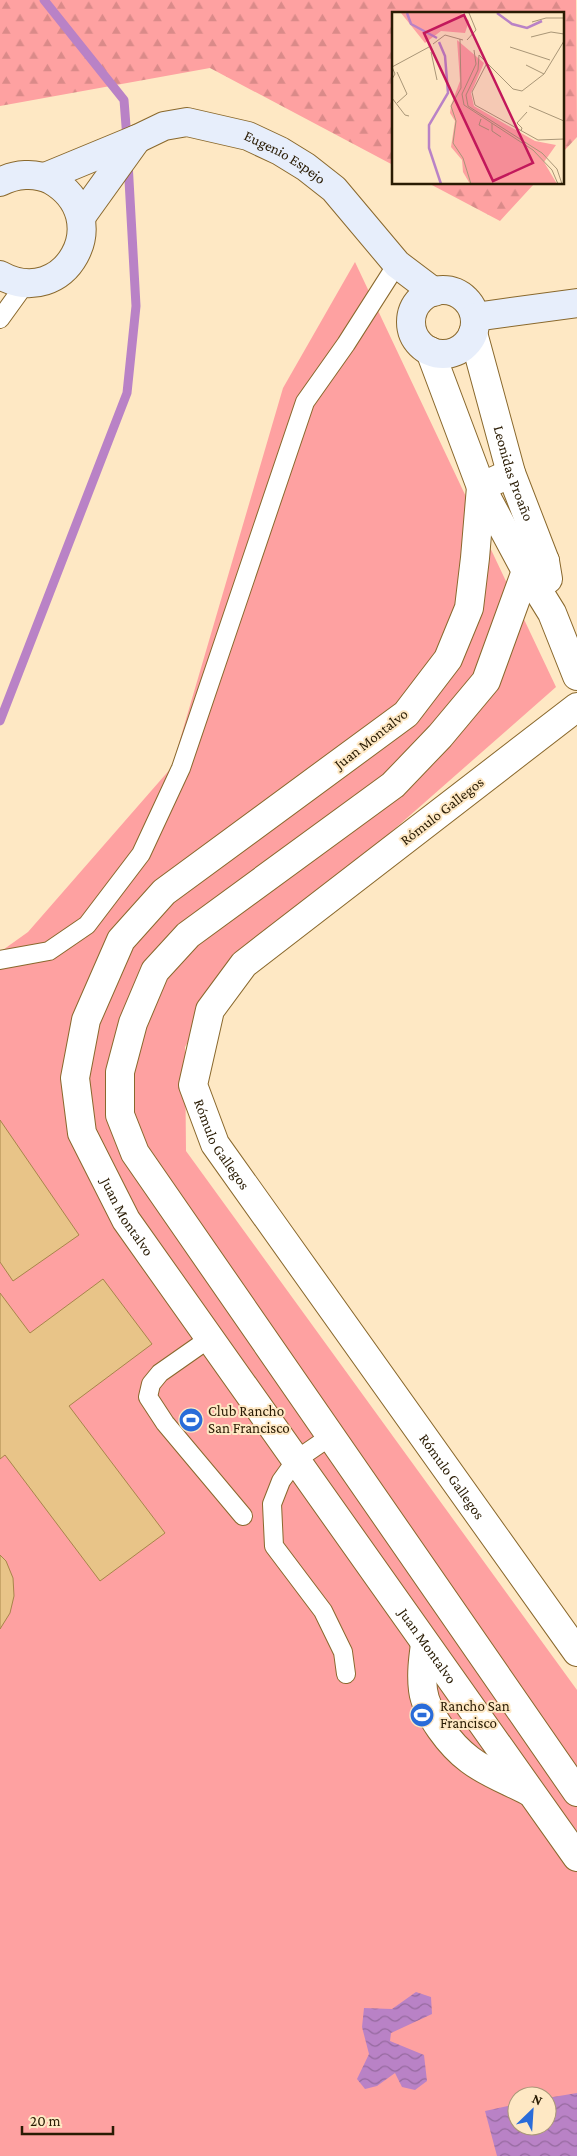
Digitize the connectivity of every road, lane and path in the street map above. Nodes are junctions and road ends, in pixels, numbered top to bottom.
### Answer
1 (137, 139) junction
2 (45, 177) junction
3 (0, 182) edge
4 (81, 217) junction
5 (397, 264) junction
6 (0, 275) edge
7 (26, 283) junction
8 (424, 300) junction
9 (577, 303) edge
10 (0, 319) edge
11 (474, 325) junction
12 (430, 352) junction
13 (511, 473) junction
14 (481, 487) junction
15 (536, 566) junction
16 (577, 676) edge
17 (577, 707) edge
18 (121, 940) junction
19 (0, 960) edge
20 (155, 971) junction
21 (210, 1338) junction
22 (331, 1436) junction
23 (296, 1460) junction
24 (243, 1516) dead end
25 (425, 1644) junction
26 (577, 1652) edge
27 (346, 1674) dead end
28 (577, 1792) edge
29 (534, 1795) junction
30 (568, 1825) edge
31 (577, 1857) edge

1 - 2 street, Eugenio Espejo
1 - 4 street, Eugenio Espejo
1 - 5 street, Eugenio Espejo
2 - 3 street
2 - 4 street
4 - 7 street
5 - 8 street, Eugenio Espejo
5 - 19 lane
6 - 7 street
7 - 10 lane
8 - 11 street
8 - 12 street, Eugenio Espejo
9 - 11 street
11 - 12 street
11 - 13 street, Leonidas Proaño
12 - 14 street, Leonidas Proaño
13 - 14 street
13 - 15 street, Leonidas Proaño
14 - 15 street, Leonidas Proaño
14 - 18 street, Juan Montalvo
15 - 16 street, Leonidas Proaño
15 - 20 street
17 - 26 street, Rómulo Gallegos
18 - 20 street
18 - 21 street, Juan Montalvo
20 - 22 street
21 - 23 street, Juan Montalvo
21 - 24 lane
22 - 23 lane
22 - 28 street
23 - 25 street, Juan Montalvo
23 - 27 lane
25 - 29 street, Juan Montalvo
25 - 29 street
29 - 30 street, Juan Montalvo
30 - 31 street, Juan Montalvo

